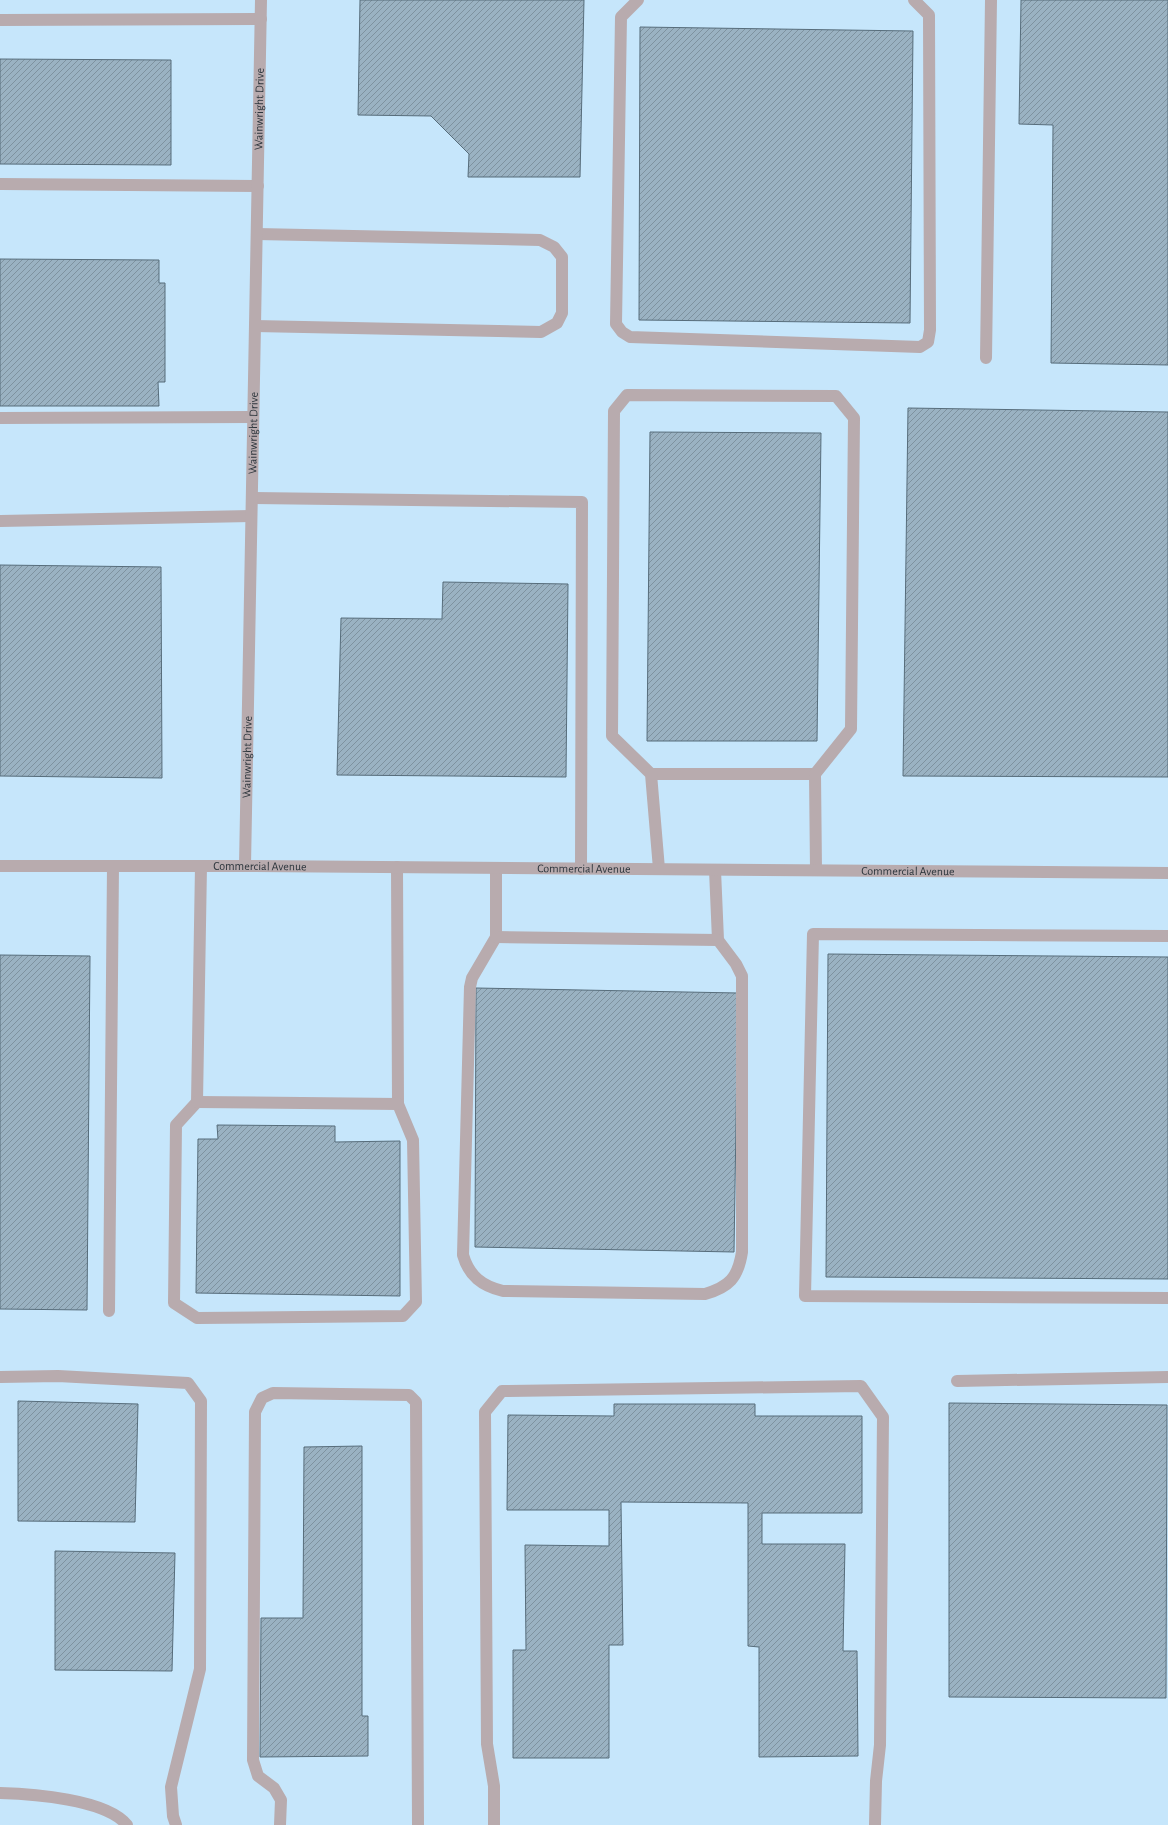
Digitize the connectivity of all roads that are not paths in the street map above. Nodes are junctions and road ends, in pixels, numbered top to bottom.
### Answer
1 (261, 0) edge
2 (638, 0) edge
3 (914, 0) edge
4 (991, 0) edge
5 (261, 19) junction
6 (0, 20) edge
7 (0, 184) edge
8 (258, 186) junction
9 (256, 234) junction
10 (255, 326) junction
11 (986, 358) dead end
12 (253, 417) junction
13 (0, 418) edge
14 (252, 498) junction
15 (251, 516) junction
16 (0, 521) edge
17 (651, 774) junction
18 (815, 774) junction
19 (0, 866) edge
20 (113, 866) junction
21 (201, 866) junction
22 (245, 866) junction
23 (397, 868) junction
24 (496, 868) junction
25 (580, 869) junction
26 (659, 869) junction
27 (715, 870) junction
28 (816, 870) junction
29 (1168, 873) edge
30 (1168, 936) edge
31 (496, 937) junction
32 (718, 940) junction
33 (197, 1102) junction
34 (398, 1104) junction
35 (1168, 1298) edge
36 (109, 1311) dead end
37 (0, 1377) edge
38 (1168, 1377) edge
39 (957, 1381) dead end
40 (0, 1793) edge
41 (127, 1825) edge
42 (176, 1825) edge
43 (280, 1825) edge
44 (418, 1825) edge
45 (494, 1825) edge
46 (875, 1825) edge

1 - 5 street, Wainwright Drive
2 - 3 street
4 - 11 street
5 - 6 street
5 - 8 street, Wainwright Drive
7 - 8 street
8 - 9 street, Wainwright Drive
9 - 10 street, Wainwright Drive
9 - 10 street
10 - 12 street, Wainwright Drive
12 - 13 street
12 - 14 street, Wainwright Drive
14 - 15 street, Wainwright Drive
14 - 25 street
15 - 16 street
15 - 22 street, Wainwright Drive
17 - 18 street
17 - 18 street
17 - 26 street
18 - 28 street
19 - 20 street, Commercial Avenue
20 - 21 street, Commercial Avenue
20 - 36 street
21 - 22 street, Commercial Avenue
21 - 33 street
22 - 23 street, Commercial Avenue
23 - 24 street, Commercial Avenue
23 - 34 street
24 - 25 street, Commercial Avenue
24 - 31 street
25 - 26 street, Commercial Avenue
26 - 27 street, Commercial Avenue
27 - 28 street, Commercial Avenue
27 - 32 street
28 - 29 street, Commercial Avenue
30 - 35 street
31 - 32 street
31 - 32 street
33 - 34 street
33 - 34 street
37 - 42 street
38 - 39 street
40 - 41 street
43 - 44 street
45 - 46 street

